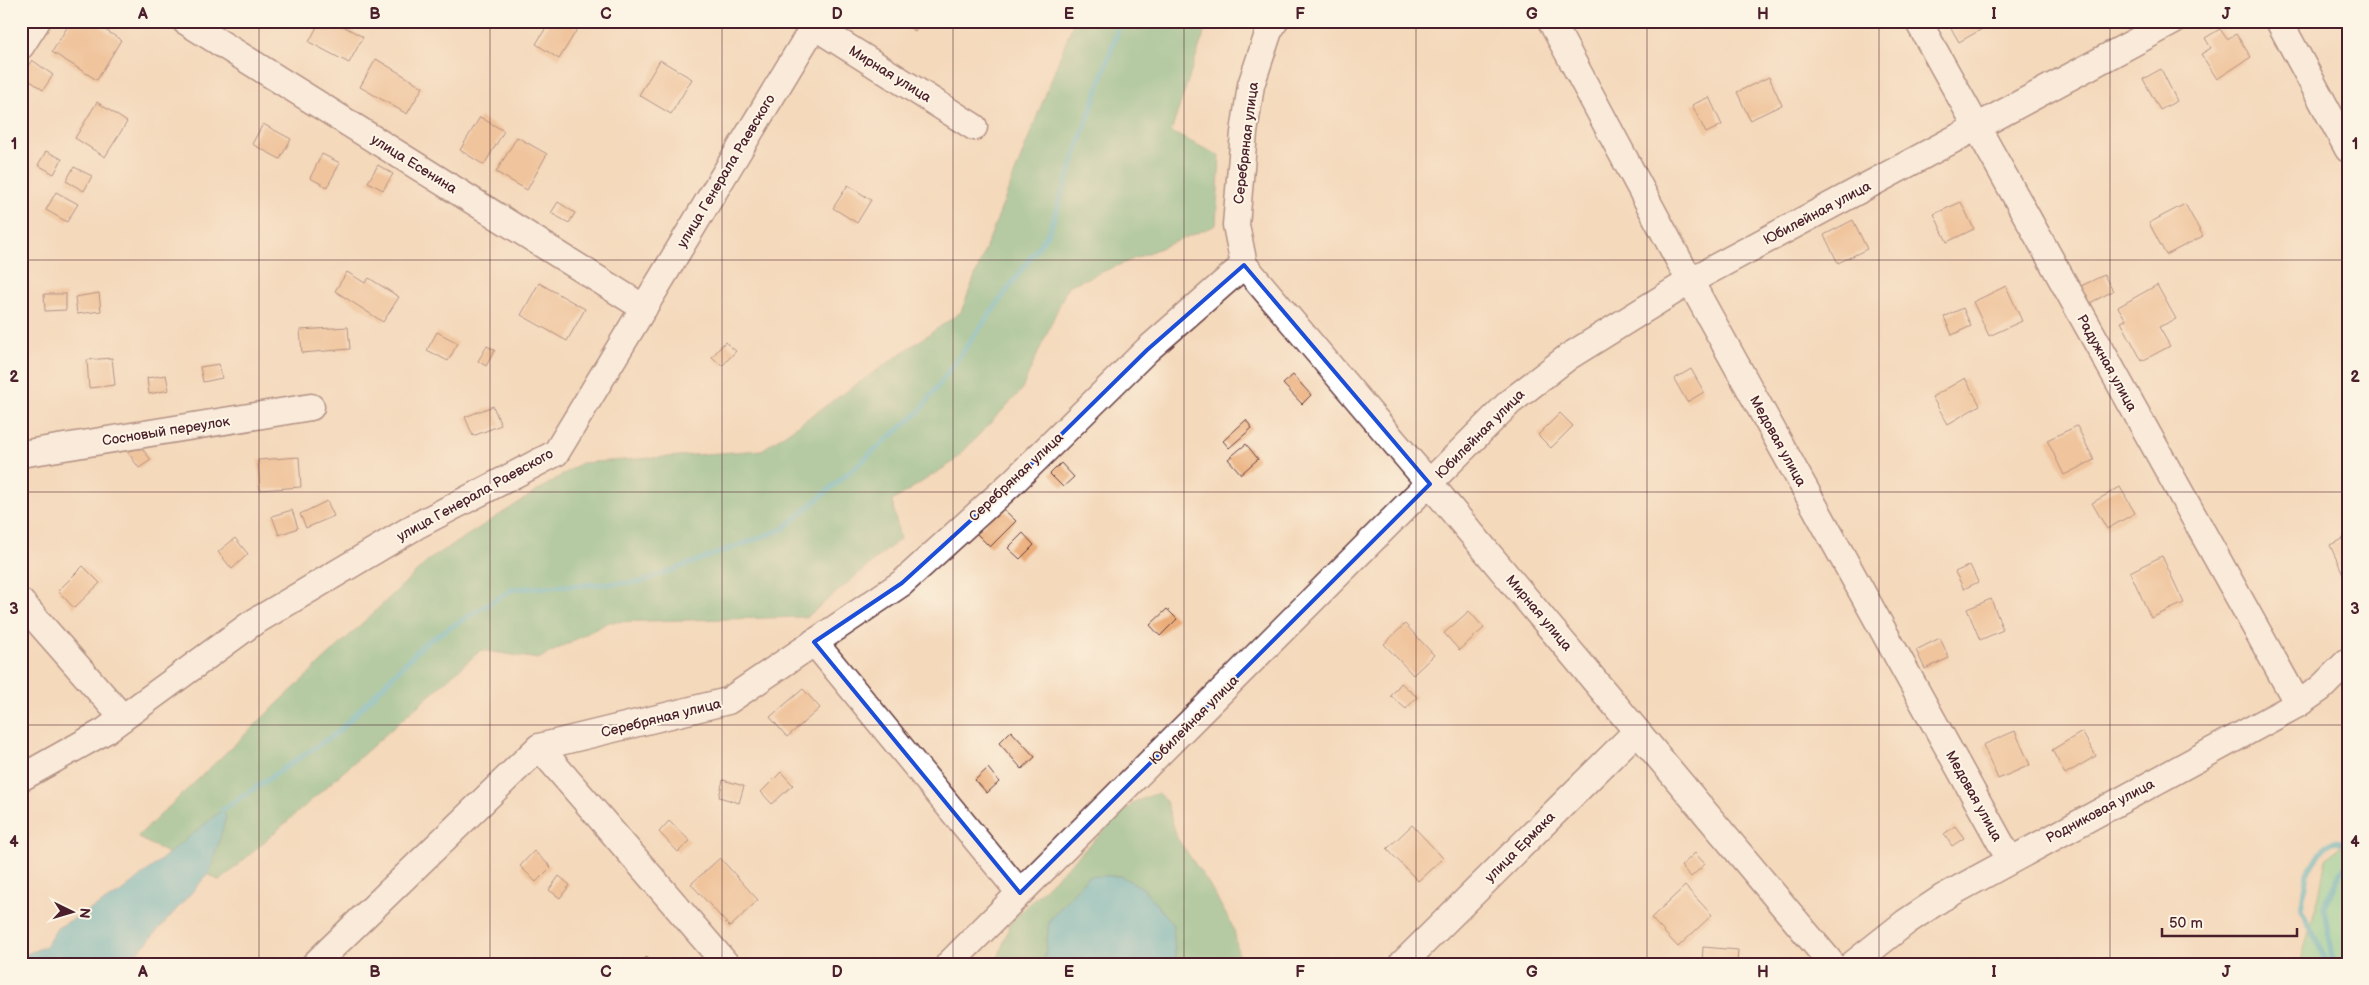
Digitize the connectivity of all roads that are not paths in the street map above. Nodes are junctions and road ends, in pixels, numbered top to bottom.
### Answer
1 (37, 21) edge
2 (185, 21) edge
3 (1275, 21) edge
4 (1551, 21) edge
5 (1918, 21) edge
6 (2174, 21) edge
7 (2279, 21) edge
8 (812, 23) edge
9 (21, 46) edge
10 (974, 127) dead end
11 (1976, 128) junction
12 (2348, 149) edge
13 (1244, 265) junction
14 (1690, 281) junction
15 (644, 308) junction
16 (311, 408) dead end
17 (21, 454) edge
18 (1430, 484) junction
19 (21, 602) edge
20 (814, 642) junction
21 (2348, 661) edge
22 (2298, 704) junction
23 (123, 718) junction
24 (1637, 731) junction
25 (539, 747) junction
26 (21, 778) edge
27 (2010, 860) junction
28 (1020, 893) junction
29 (315, 964) edge
30 (726, 964) edge
31 (949, 964) edge
32 (1402, 964) edge
33 (1832, 964) edge
34 (1853, 964) edge

1 - 9 street
2 - 15 street, улица Есенина
3 - 13 street, Серебряная улица
4 - 14 street, Медовая улица
5 - 11 street, Радужная улица
6 - 11 street, Юбилейная улица
7 - 12 street
8 - 10 street, Мирная улица
8 - 15 street, улица Генерала Раевского
11 - 14 street, Юбилейная улица
11 - 22 street, Радужная улица
13 - 18 street, Мирная улица
13 - 20 street, Серебряная улица
14 - 18 street, Юбилейная улица
14 - 27 street, Медовая улица
15 - 23 street, улица Генерала Раевского
16 - 17 street, Сосновый переулок
18 - 24 street, Мирная улица
18 - 28 street, Юбилейная улица
19 - 23 street
20 - 25 street, Серебряная улица
20 - 28 street
21 - 22 street, Родниковая улица
22 - 27 street, Родниковая улица
23 - 26 street, улица Генерала Раевского
24 - 32 street, улица Ермака
24 - 33 street, Мирная улица
25 - 29 street
25 - 30 street
27 - 34 street, Родниковая улица
28 - 31 street, Юбилейная улица

